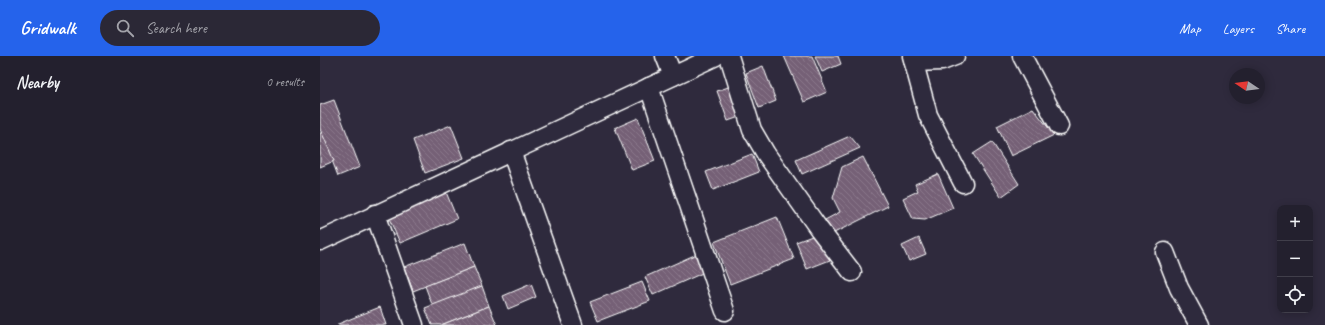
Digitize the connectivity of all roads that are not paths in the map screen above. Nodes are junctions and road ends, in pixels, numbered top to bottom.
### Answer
1 (665, 56) edge
2 (716, 56) edge
3 (729, 56) edge
4 (955, 56) edge
5 (1022, 56) edge
6 (913, 59) edge
7 (673, 76) junction
8 (649, 87) junction
9 (1059, 126) dead end
10 (511, 151) junction
11 (963, 183) dead end
12 (375, 214) junction
13 (320, 241) edge
14 (1165, 252) dead end
15 (852, 272) dead end
16 (725, 312) dead end
17 (414, 325) edge
18 (572, 325) edge
19 (1199, 325) edge

1 - 7 street
2 - 7 street
3 - 15 street
4 - 6 street
5 - 9 street
6 - 11 street
7 - 8 street
8 - 10 street
8 - 16 street
10 - 12 street
10 - 18 street
12 - 13 street
12 - 17 street
14 - 19 street

